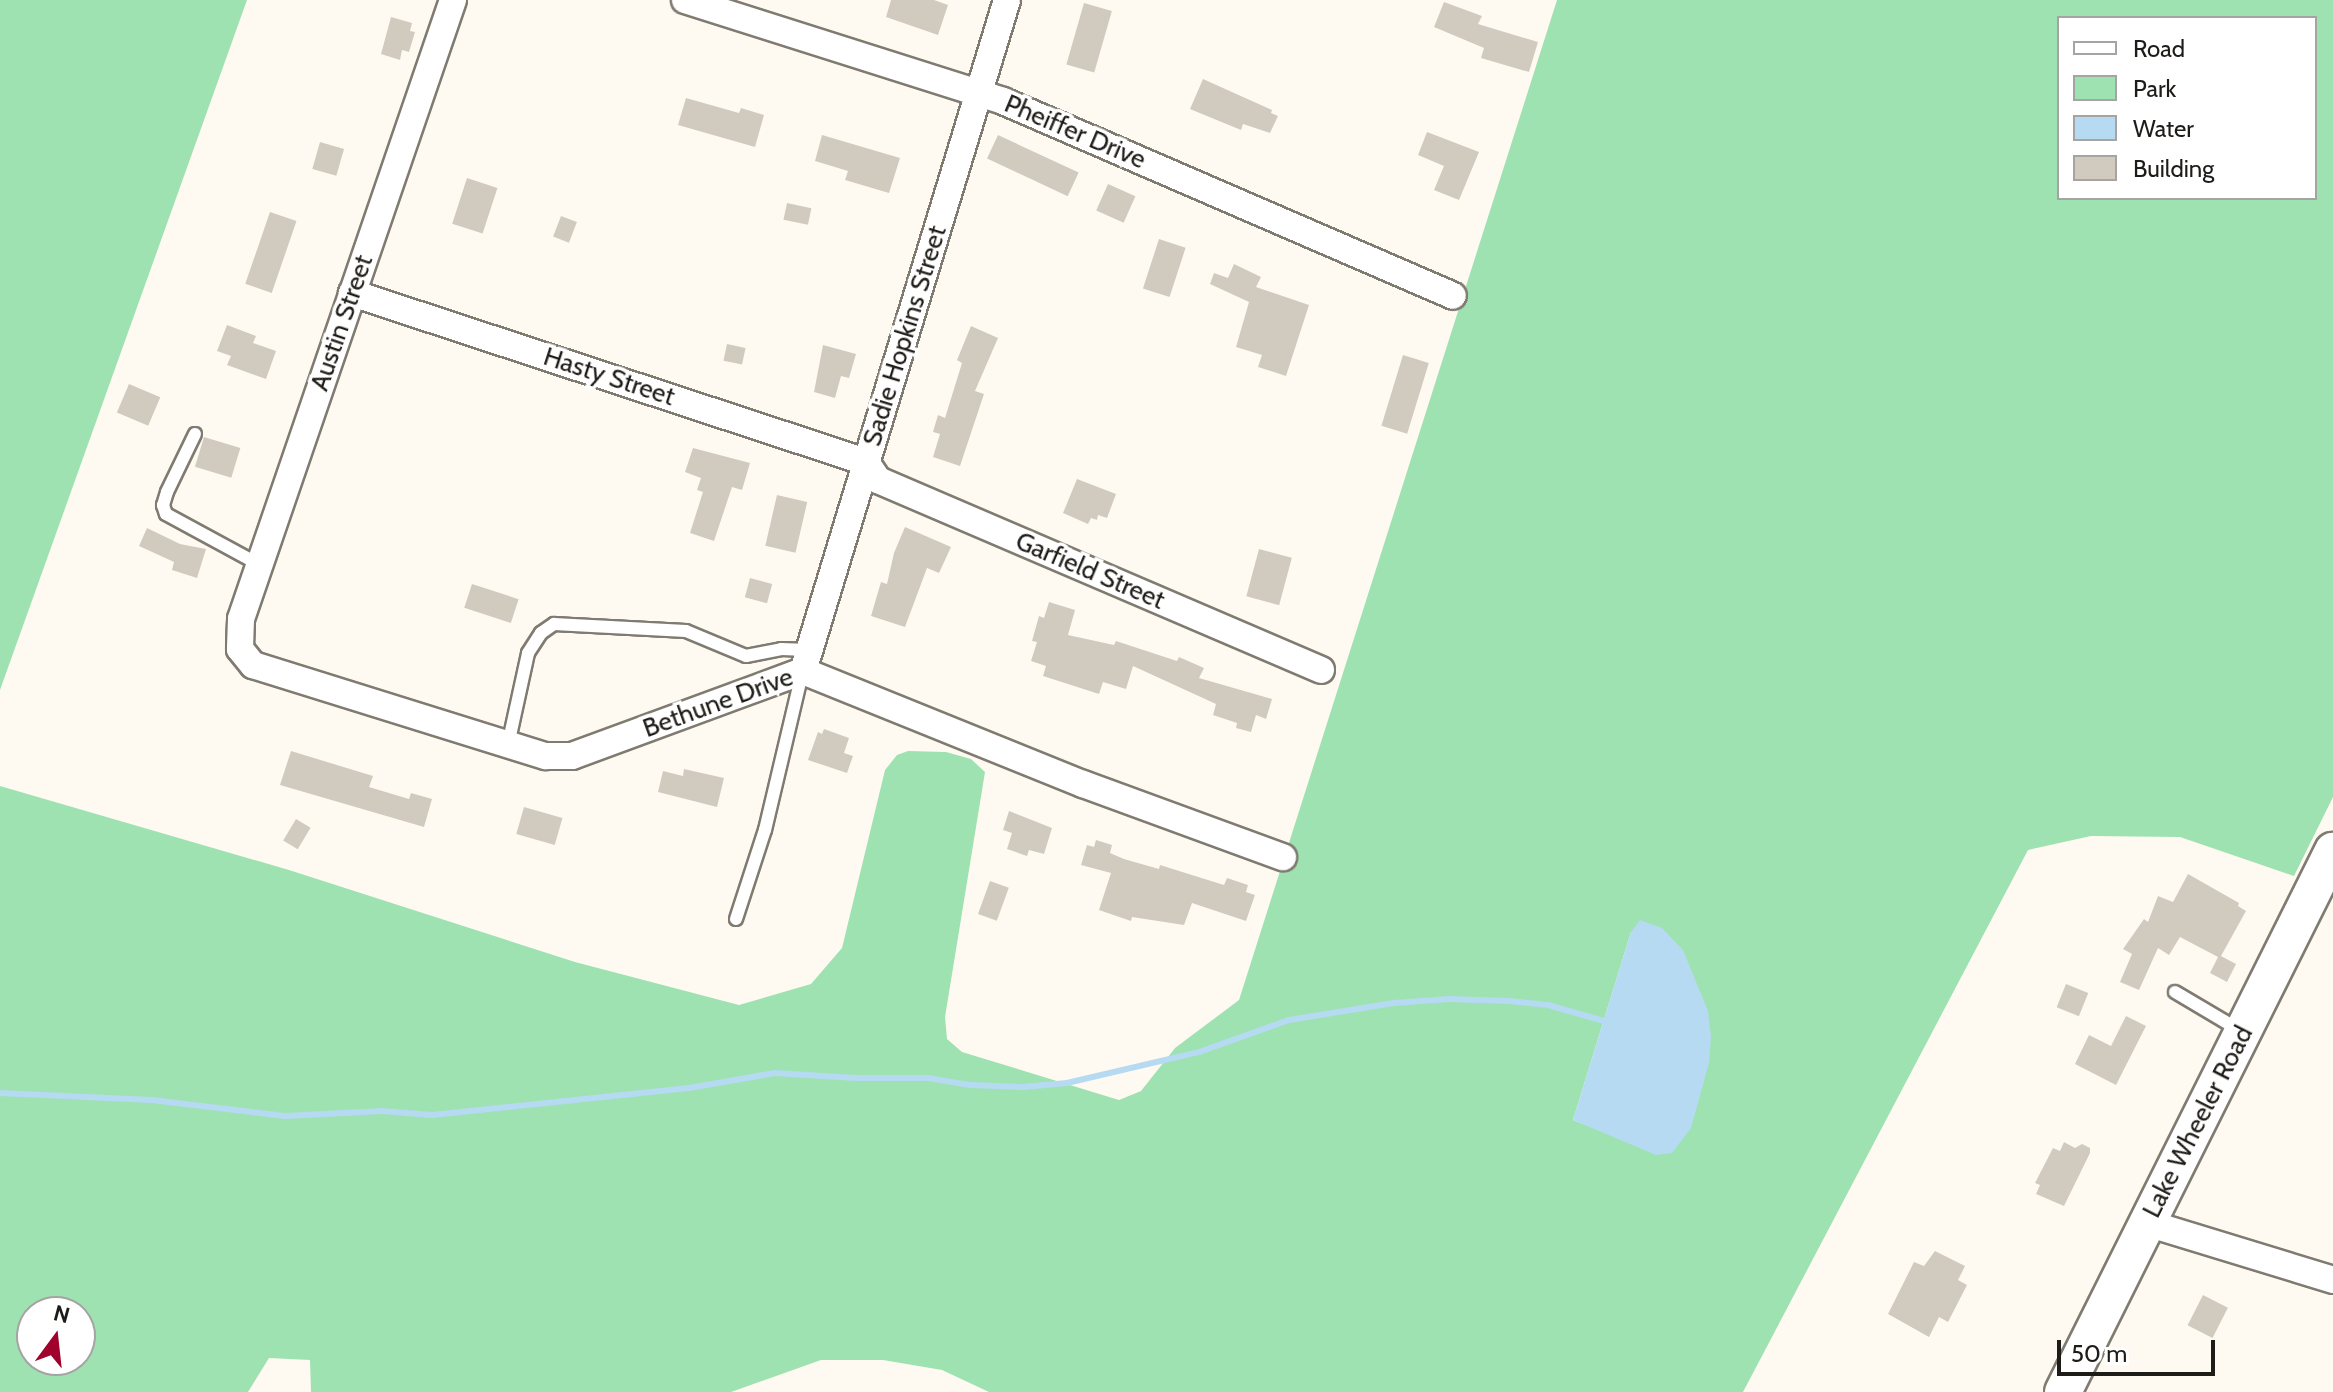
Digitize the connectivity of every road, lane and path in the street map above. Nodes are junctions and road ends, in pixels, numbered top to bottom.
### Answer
1 (453, 0) edge
2 (685, 0) edge
3 (1007, 0) edge
4 (981, 93) junction
5 (352, 293) junction
6 (1453, 296) dead end
7 (195, 434) dead end
8 (866, 462) junction
9 (260, 565) junction
10 (240, 649) joint
11 (806, 661) junction
12 (1321, 670) dead end
13 (508, 745) junction
14 (2333, 851) edge
15 (1283, 857) dead end
16 (736, 919) dead end
17 (2175, 992) dead end
18 (2244, 1032) junction
19 (2147, 1223) junction
20 (2333, 1280) edge
21 (2063, 1392) edge

1 - 5 street, Austin Street
2 - 4 street, Pheiffer Drive
3 - 4 street, Sadie Hopkins Street
4 - 6 street, Pheiffer Drive
4 - 8 street, Sadie Hopkins Street
5 - 8 street, Hasty Street
5 - 9 street, Austin Street
7 - 9 lane
8 - 11 street, Sadie Hopkins Street
8 - 12 street, Garfield Street
9 - 10 street, Austin Street
10 - 13 street, Bethune Drive
11 - 13 street, Bethune Drive
11 - 13 lane
11 - 15 street, Bethune Drive
11 - 16 lane
14 - 18 street, Lake Wheeler Road
17 - 18 lane
18 - 19 street, Lake Wheeler Road
19 - 20 street
19 - 21 street, Lake Wheeler Road

